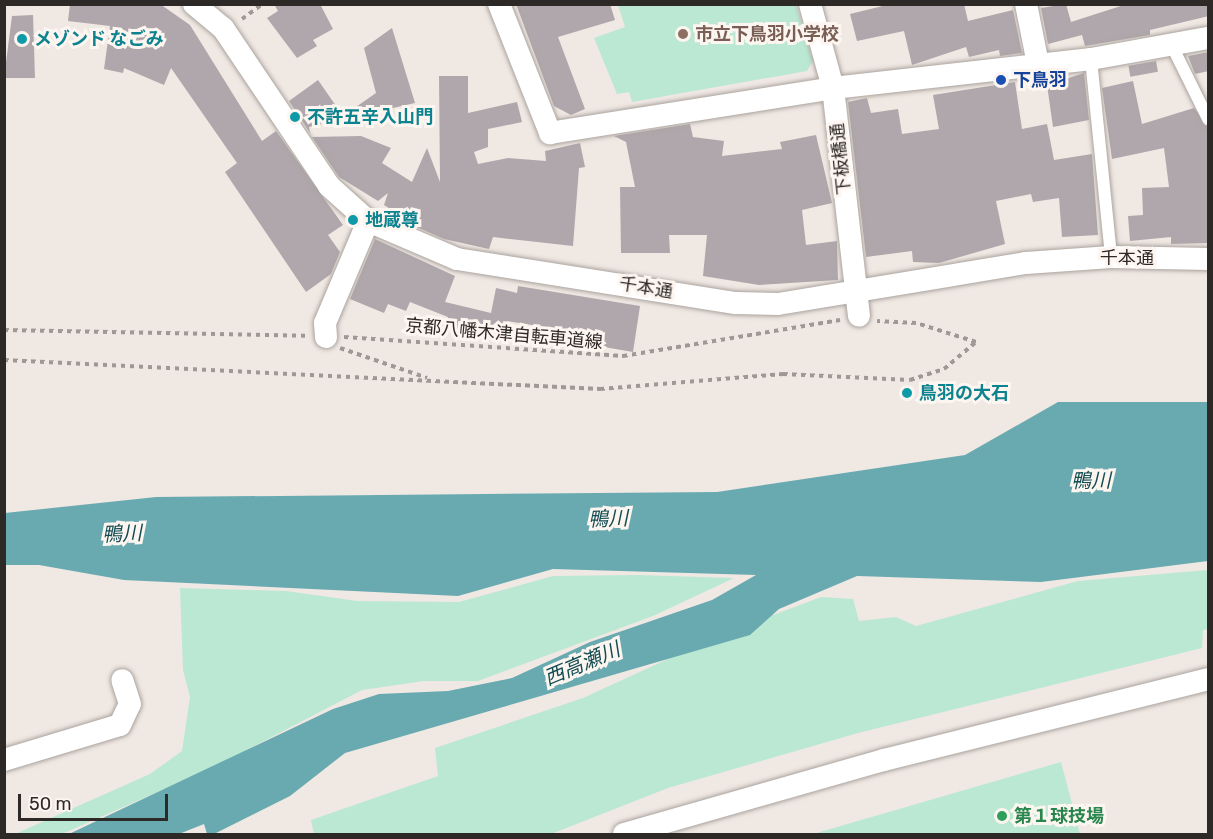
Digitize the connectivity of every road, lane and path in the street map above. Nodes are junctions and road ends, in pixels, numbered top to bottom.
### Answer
1 (194, 4) edge
2 (263, 4) edge
3 (498, 4) edge
4 (810, 4) edge
5 (1026, 4) edge
6 (242, 19) dead end
7 (1209, 38) edge
8 (1171, 44) junction
9 (1091, 59) junction
10 (1038, 64) junction
11 (833, 88) junction
12 (1209, 119) edge
13 (368, 221) junction
14 (1111, 257) junction
15 (1209, 259) edge
16 (853, 292) junction
17 (859, 316) junction
18 (4, 330) edge
19 (326, 337) junction
20 (4, 360) edge
21 (430, 379) junction
22 (1209, 679) edge
23 (122, 680) dead end
24 (4, 760) edge
25 (624, 834) edge

1 - 13 street, 千本通
2 - 6 path
3 - 11 street
4 - 11 street, 下板橋通
5 - 10 street
7 - 8 street
8 - 9 street
8 - 12 lane
9 - 10 street
9 - 14 lane
10 - 11 street
11 - 16 street, 下板橋通
13 - 16 street, 千本通
13 - 19 street
14 - 15 street, 千本通
14 - 16 street, 千本通
16 - 17 street, 下板橋通
17 - 19 path, 京都八幡木津自転車道線
17 - 21 path, 京都八幡木津自転車道線
18 - 19 path, 京都八幡木津自転車道線
19 - 21 path
20 - 21 path
22 - 25 street
23 - 24 street

